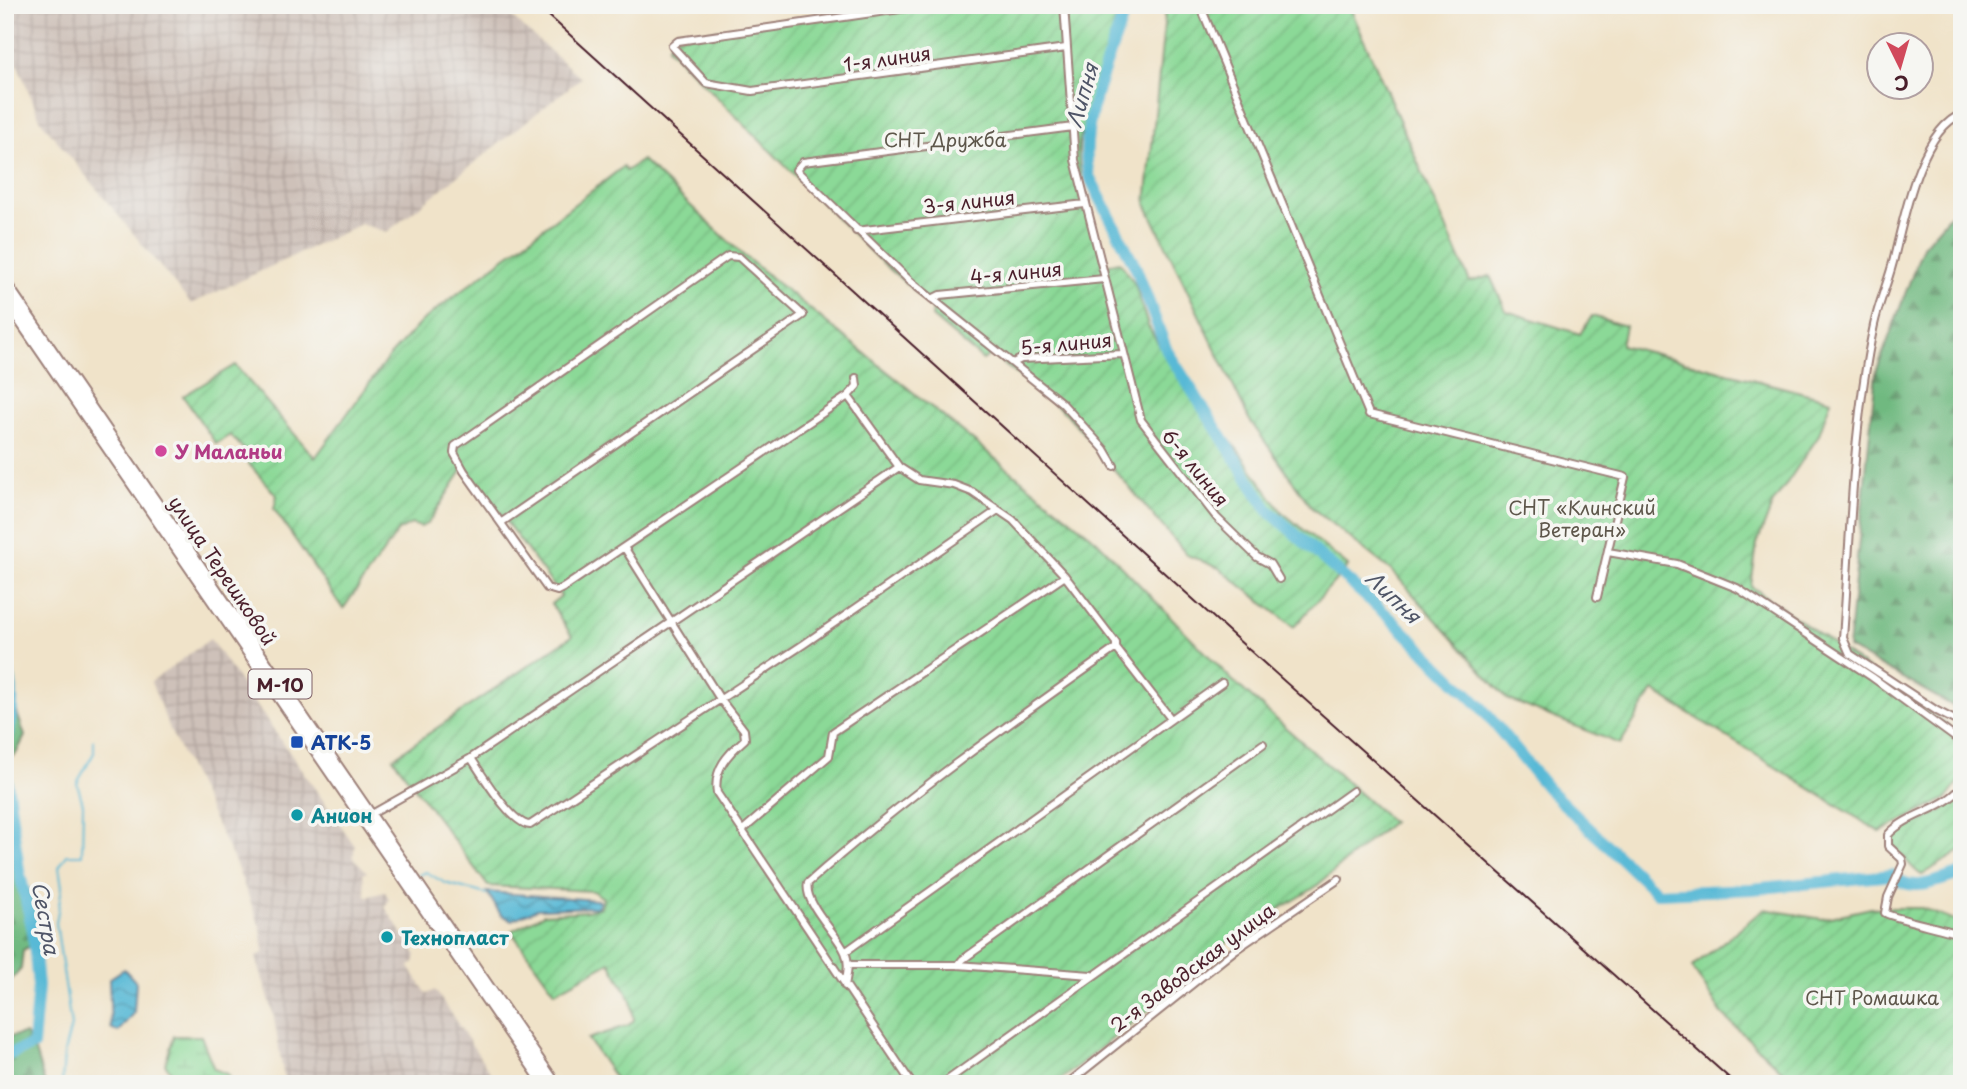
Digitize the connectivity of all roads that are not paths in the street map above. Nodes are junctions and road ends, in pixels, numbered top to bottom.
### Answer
1 (928, 5) edge
2 (1064, 5) edge
3 (1200, 5) edge
4 (1066, 48) junction
5 (1962, 114) edge
6 (1073, 127) junction
7 (1086, 204) junction
8 (856, 231) junction
9 (1104, 279) junction
10 (5, 283) edge
11 (5, 298) edge
12 (932, 299) junction
13 (1123, 354) junction
14 (1013, 363) junction
15 (856, 378) dead end
16 (848, 396) junction
17 (1114, 466) dead end
18 (899, 467) junction
19 (998, 510) junction
20 (502, 522) junction
21 (624, 547) junction
22 (1608, 552) junction
23 (1065, 576) junction
24 (1279, 579) dead end
25 (1597, 597) dead end
26 (673, 622) junction
27 (1116, 648) junction
28 (1222, 683) dead end
29 (720, 699) junction
30 (1171, 719) junction
31 (1962, 724) edge
32 (1961, 742) edge
33 (1263, 744) dead end
34 (471, 758) junction
35 (1962, 787) edge
36 (1353, 791) dead end
37 (370, 815) junction
38 (744, 829) junction
39 (1339, 879) dead end
40 (1962, 934) edge
41 (845, 951) junction
42 (848, 965) junction
43 (958, 965) junction
44 (1091, 975) junction
45 (845, 986) junction
46 (545, 1084) edge
47 (555, 1084) edge
48 (912, 1084) edge
49 (942, 1084) edge
50 (1067, 1084) edge

1 - 4 street, 1-я линия
2 - 4 street, 6-я линия
3 - 22 street
4 - 6 street, 6-я линия
5 - 31 street
6 - 7 street, 6-я линия
6 - 8 street
7 - 8 street, 3-я линия
7 - 9 street, 6-я линия
8 - 12 street
9 - 12 street, 4-я линия
9 - 13 street, 6-я линия
10 - 37 highway, улица Терешковой / М-10
11 - 46 highway, улица Терешковой / М-10
12 - 14 street
13 - 14 street, 5-я линия
13 - 24 street, 6-я линия
14 - 17 street
15 - 16 street
16 - 18 street
16 - 21 street
18 - 19 street
18 - 26 street
19 - 23 street
19 - 29 street
20 - 20 street
20 - 21 street
21 - 26 street
22 - 25 street
22 - 32 street
23 - 27 street
23 - 38 street
26 - 29 street
26 - 34 street
27 - 30 street
27 - 41 street
28 - 30 street
29 - 34 street
29 - 38 street
30 - 41 street
33 - 43 street
34 - 37 street
35 - 40 street
36 - 44 street
37 - 47 highway, улица Терешковой / М-10
38 - 45 street
39 - 50 street, 2-я Заводская улица
41 - 42 street
42 - 43 street
42 - 45 street
43 - 44 street
44 - 49 street
45 - 48 street

